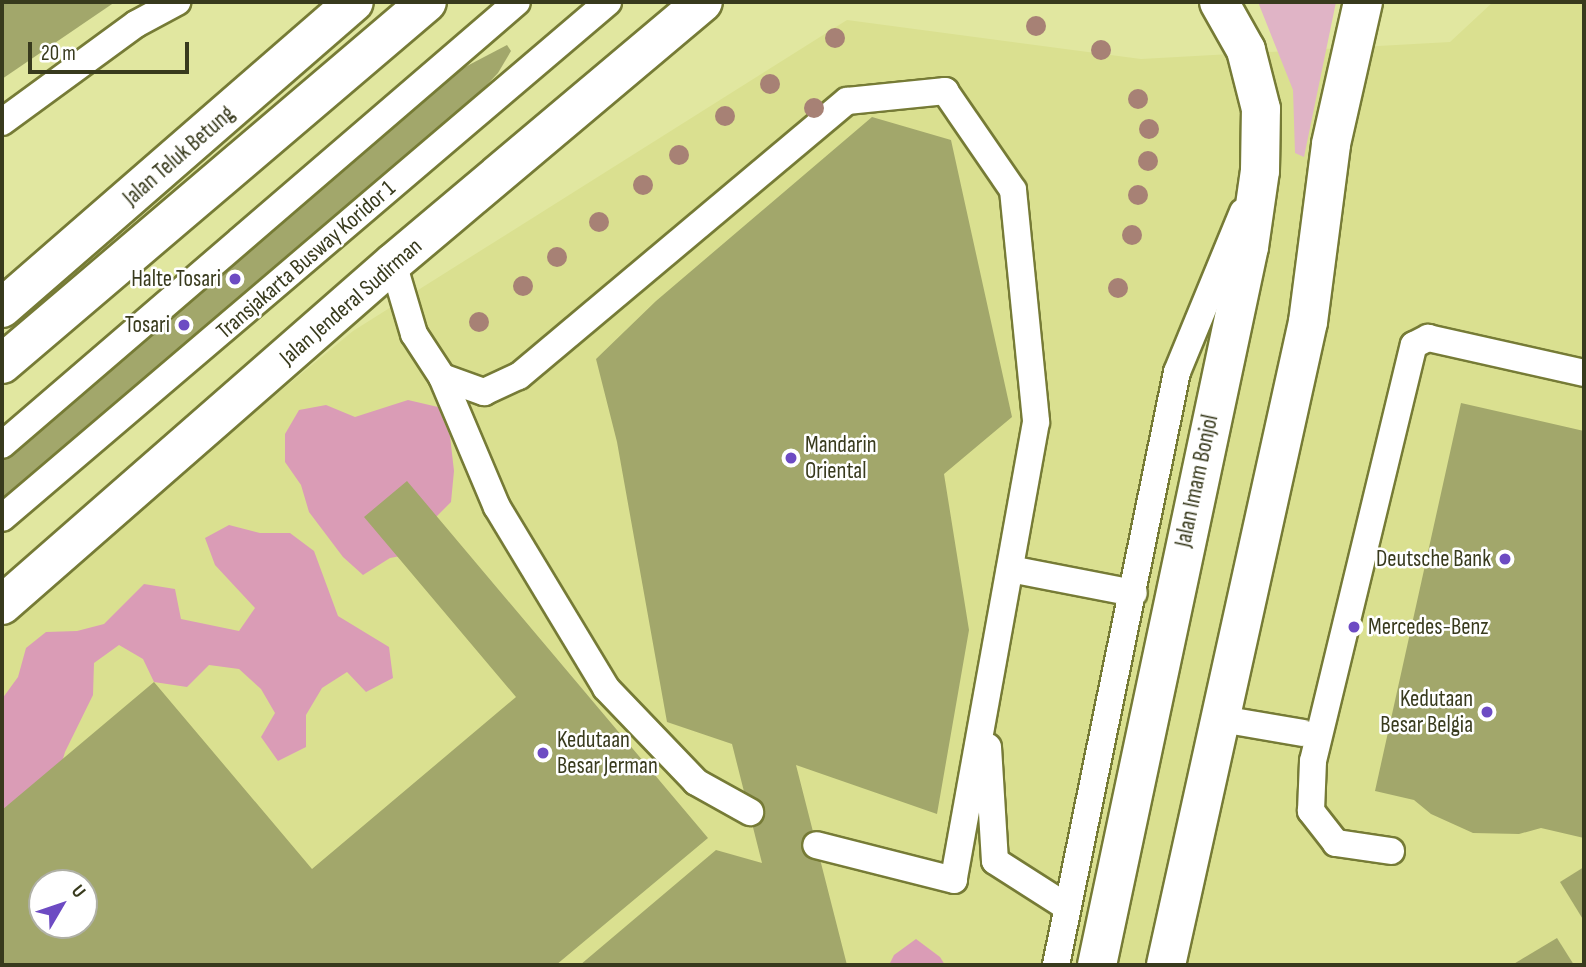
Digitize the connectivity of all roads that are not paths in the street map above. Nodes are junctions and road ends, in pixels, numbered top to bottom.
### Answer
1 (155, 2) edge
2 (177, 2) edge
3 (354, 2) edge
4 (427, 2) edge
5 (517, 2) edge
6 (608, 2) edge
7 (703, 2) edge
8 (1219, 2) edge
9 (1363, 2) edge
10 (136, 24) junction
11 (2, 122) edge
12 (1260, 171) junction
13 (393, 264) junction
14 (2, 308) edge
15 (2, 364) edge
16 (1584, 373) edge
17 (442, 377) junction
18 (2, 445) edge
19 (2, 518) edge
20 (1010, 569) junction
21 (1134, 593) junction
22 (2, 605) edge
23 (985, 718) junction
24 (1221, 719) junction
25 (1309, 734) junction
26 (750, 812) dead end
27 (816, 845) dead end
28 (1391, 851) dead end
29 (1066, 907) junction
30 (1056, 965) edge
31 (1097, 965) edge
32 (1166, 965) edge

1 - 10 lane
2 - 10 lane
3 - 14 main road, Jalan Teluk Betung
4 - 15 main road
5 - 18 lane
6 - 19 lane, Transjakarta Busway Koridor 1
7 - 13 main road, Jalan Jenderal Sudirman
8 - 12 main road, Jalan Imam Bonjol
9 - 24 main road
10 - 11 lane
12 - 21 lane
12 - 31 main road, Jalan Imam Bonjol
13 - 17 lane
13 - 22 main road, Jalan Jenderal Sudirman
16 - 25 lane
17 - 20 lane
17 - 26 lane
20 - 21 lane
20 - 23 lane
21 - 29 lane
23 - 27 lane
23 - 29 lane
24 - 25 lane
24 - 32 main road
25 - 28 lane
29 - 30 lane

